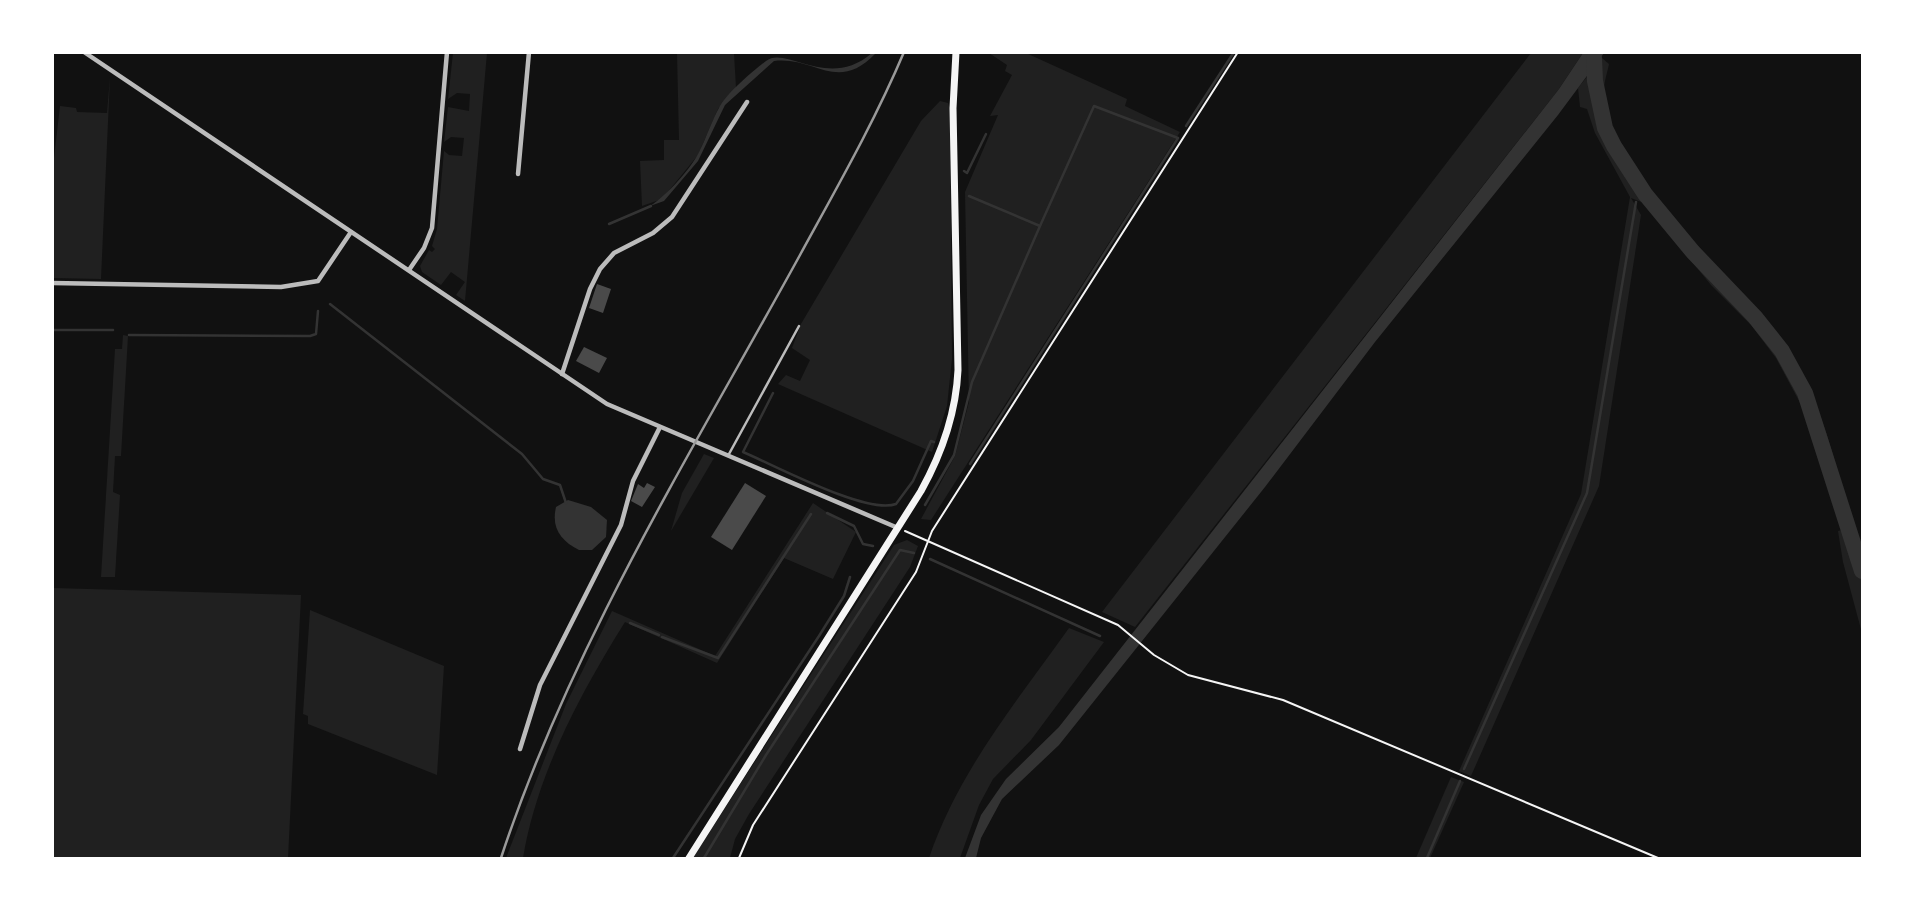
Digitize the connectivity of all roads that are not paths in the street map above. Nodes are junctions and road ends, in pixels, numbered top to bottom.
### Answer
1 (85, 52) edge
2 (447, 52) edge
3 (529, 52) edge
4 (956, 52) edge
5 (747, 102) dead end
6 (518, 174) dead end
7 (351, 232) junction
8 (409, 270) junction
9 (52, 283) edge
10 (799, 326) dead end
11 (562, 374) junction
12 (659, 429) junction
13 (727, 457) junction
14 (898, 528) junction
15 (520, 749) dead end
16 (689, 859) edge

1 - 7 street
2 - 8 street
3 - 6 street
4 - 14 main road
5 - 11 street
7 - 8 street
7 - 9 street
8 - 11 street
10 - 13 lane
11 - 12 street
12 - 13 street
12 - 15 street
13 - 14 street
14 - 16 main road

